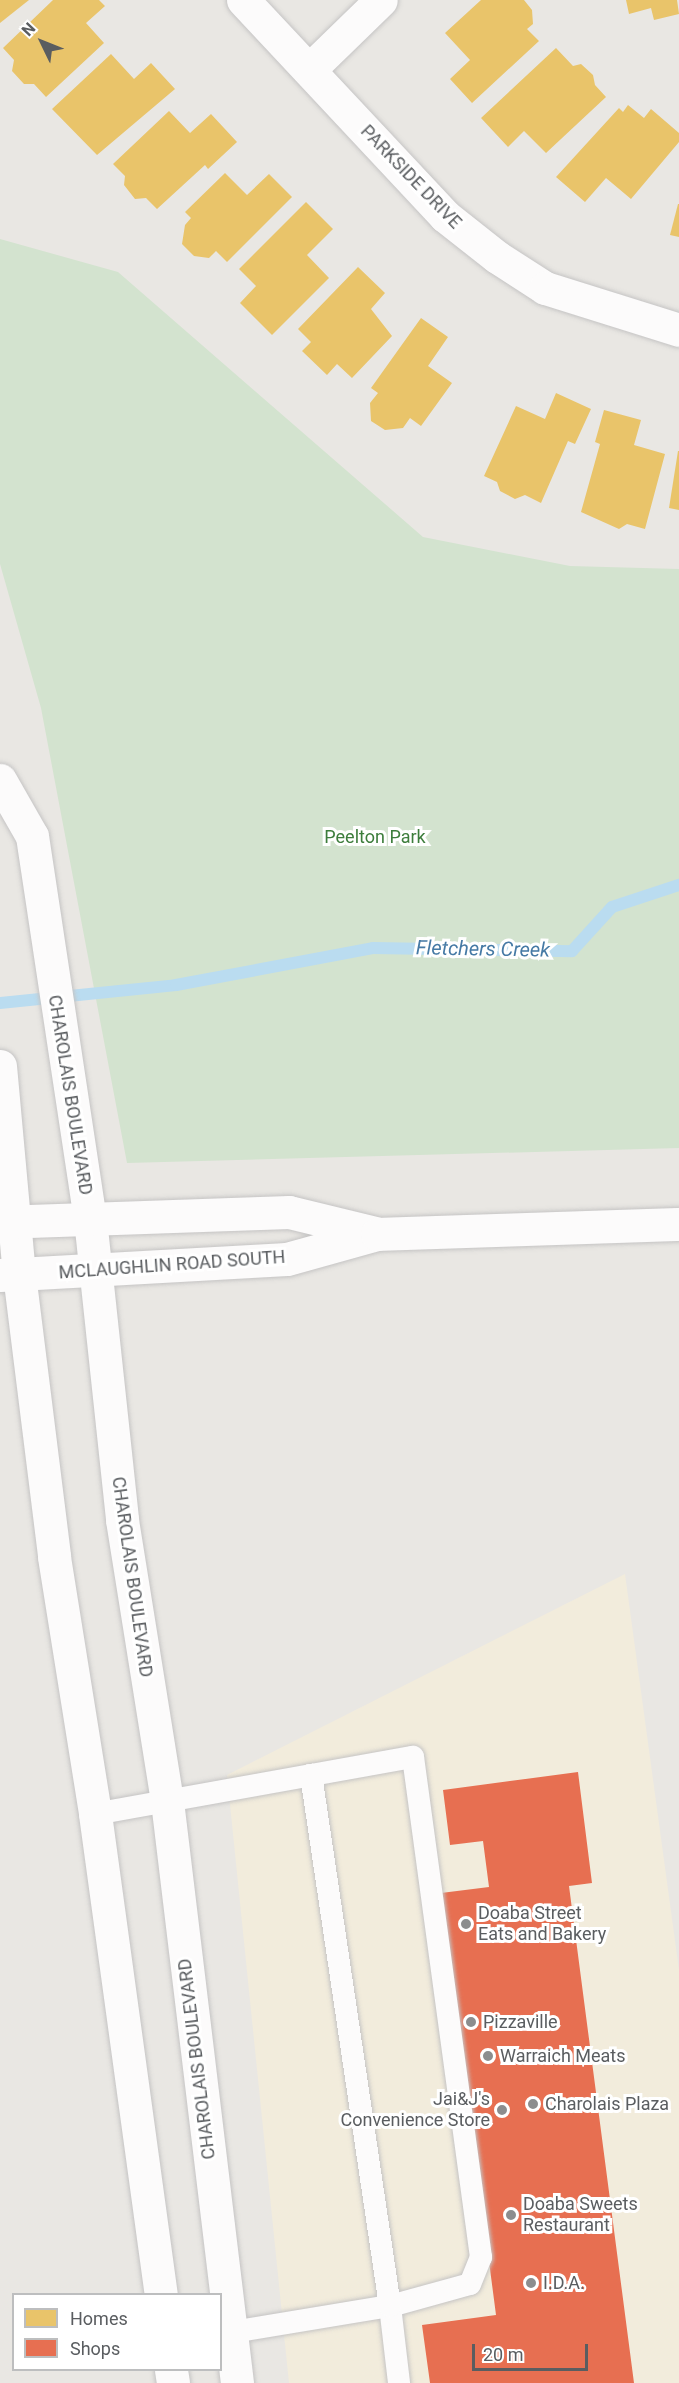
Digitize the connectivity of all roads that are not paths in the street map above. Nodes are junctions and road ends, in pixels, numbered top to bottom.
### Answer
1 (243, 0) edge
2 (381, 0) edge
3 (309, 70) junction
4 (679, 330) edge
5 (0, 780) edge
6 (2, 1077) edge
7 (90, 1218) junction
8 (8, 1221) edge
9 (679, 1224) edge
10 (377, 1234) junction
11 (96, 1269) junction
12 (10, 1275) edge
13 (311, 1775) junction
14 (167, 1802) junction
15 (95, 1814) junction
16 (161, 2293) edge
17 (222, 2293) edge
18 (222, 2297) edge
19 (390, 2306) junction
20 (226, 2333) edge
21 (237, 2383) edge
22 (399, 2383) edge

1 - 3 street, PARKSIDE DRIVE
2 - 3 street
3 - 4 street, PARKSIDE DRIVE
5 - 7 street, CHAROLAIS BOULEVARD
6 - 8 street
7 - 8 street, MCLAUGHLIN ROAD SOUTH
7 - 10 street, MCLAUGHLIN ROAD SOUTH
7 - 11 street, CHAROLAIS BOULEVARD
8 - 12 street
9 - 10 street, MCLAUGHLIN ROAD SOUTH
10 - 11 street, MCLAUGHLIN ROAD SOUTH
11 - 12 street, MCLAUGHLIN ROAD SOUTH
11 - 14 street, CHAROLAIS BOULEVARD
12 - 15 street
13 - 14 lane
13 - 19 lane
13 - 19 lane
14 - 15 lane
14 - 17 street, CHAROLAIS BOULEVARD
15 - 16 street
18 - 20 street, CHAROLAIS BOULEVARD
19 - 20 lane
19 - 22 lane
20 - 21 street, CHAROLAIS BOULEVARD

